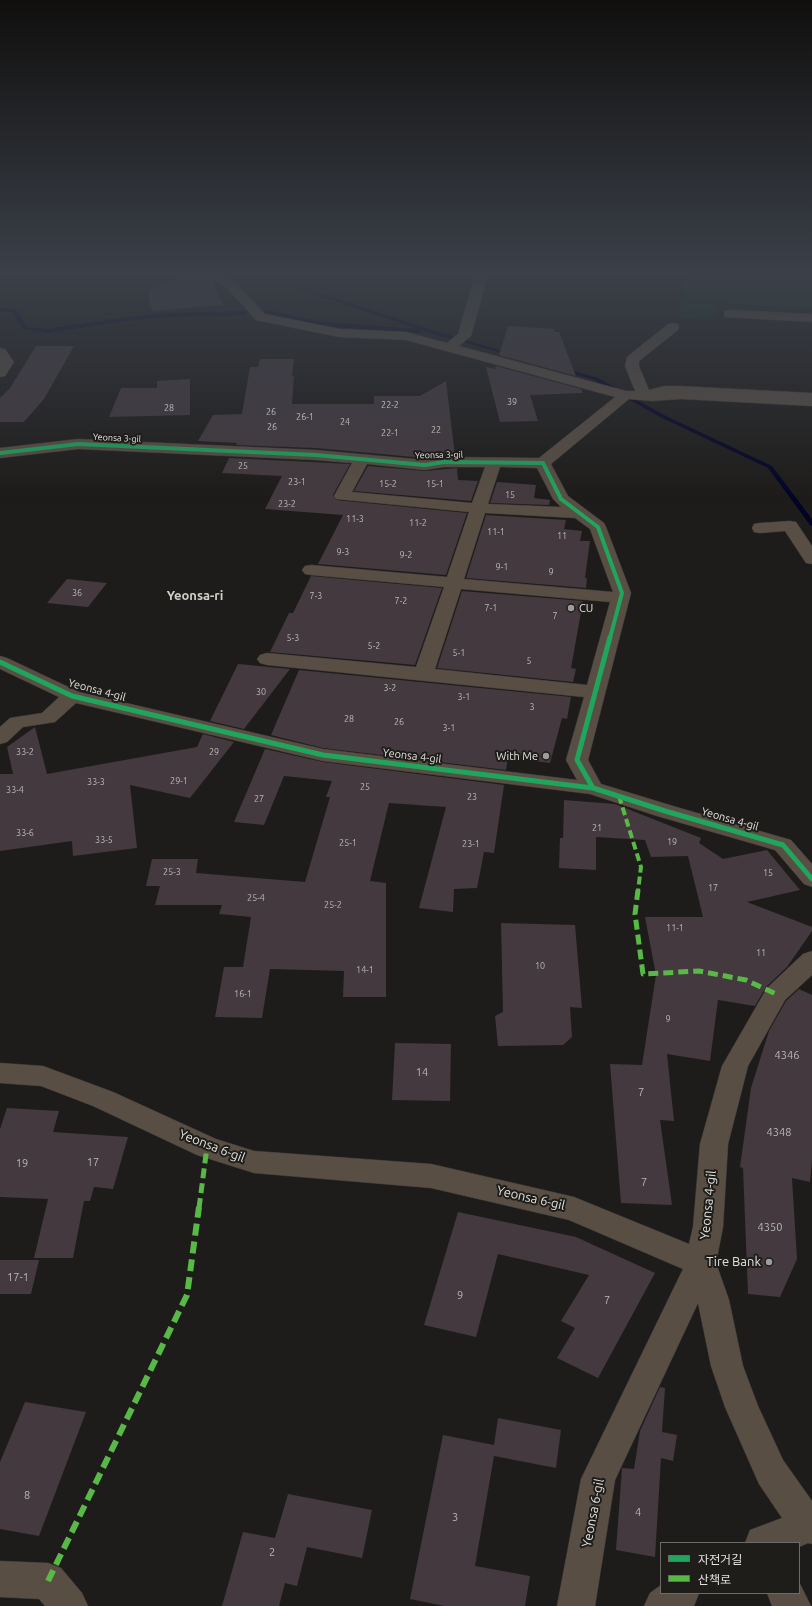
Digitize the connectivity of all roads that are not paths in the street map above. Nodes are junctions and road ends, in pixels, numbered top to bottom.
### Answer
1 (456, 350) edge
2 (642, 350) edge
3 (0, 352) edge
4 (0, 373) edge
5 (626, 395) junction
6 (644, 396) junction
7 (812, 397) edge
8 (812, 402) edge
9 (0, 453) edge
10 (362, 459) junction
11 (494, 462) junction
12 (543, 463) junction
13 (479, 508) junction
14 (579, 513) junction
15 (760, 528) dead end
16 (812, 559) edge
17 (311, 570) dead end
18 (454, 582) junction
19 (621, 598) junction
20 (267, 659) dead end
21 (0, 662) edge
22 (424, 674) junction
23 (595, 692) junction
24 (72, 696) junction
25 (0, 738) edge
26 (593, 788) junction
27 (812, 879) edge
28 (812, 960) edge
29 (0, 1073) edge
30 (701, 1263) junction
31 (810, 1527) edge
32 (766, 1542) edge
33 (0, 1579) edge
34 (680, 1594) edge
35 (786, 1594) edge
36 (69, 1606) edge
37 (576, 1606) edge
38 (663, 1606) edge
39 (792, 1606) edge

1 - 5 street
2 - 6 street
3 - 4 street
5 - 6 street
5 - 12 street
6 - 7 street
6 - 8 street
9 - 10 street, Yeonsa 3-gil
10 - 11 street, Yeonsa 3-gil
10 - 13 street
11 - 12 street, Yeonsa 3-gil
11 - 13 street
12 - 14 street
13 - 14 street
13 - 18 street
14 - 19 street
15 - 16 street
17 - 18 street
18 - 19 street
18 - 22 street
19 - 23 street
20 - 22 street
21 - 24 street, Yeonsa 4-gil
22 - 23 street
23 - 26 street
24 - 25 street
24 - 26 street, Yeonsa 4-gil
26 - 27 street, Yeonsa 4-gil
28 - 30 street, Yeonsa 4-gil
29 - 30 street, Yeonsa 6-gil
30 - 31 street, Yeonsa 4-gil
30 - 37 street, Yeonsa 6-gil
31 - 32 street
33 - 36 street
34 - 38 street
35 - 39 street

